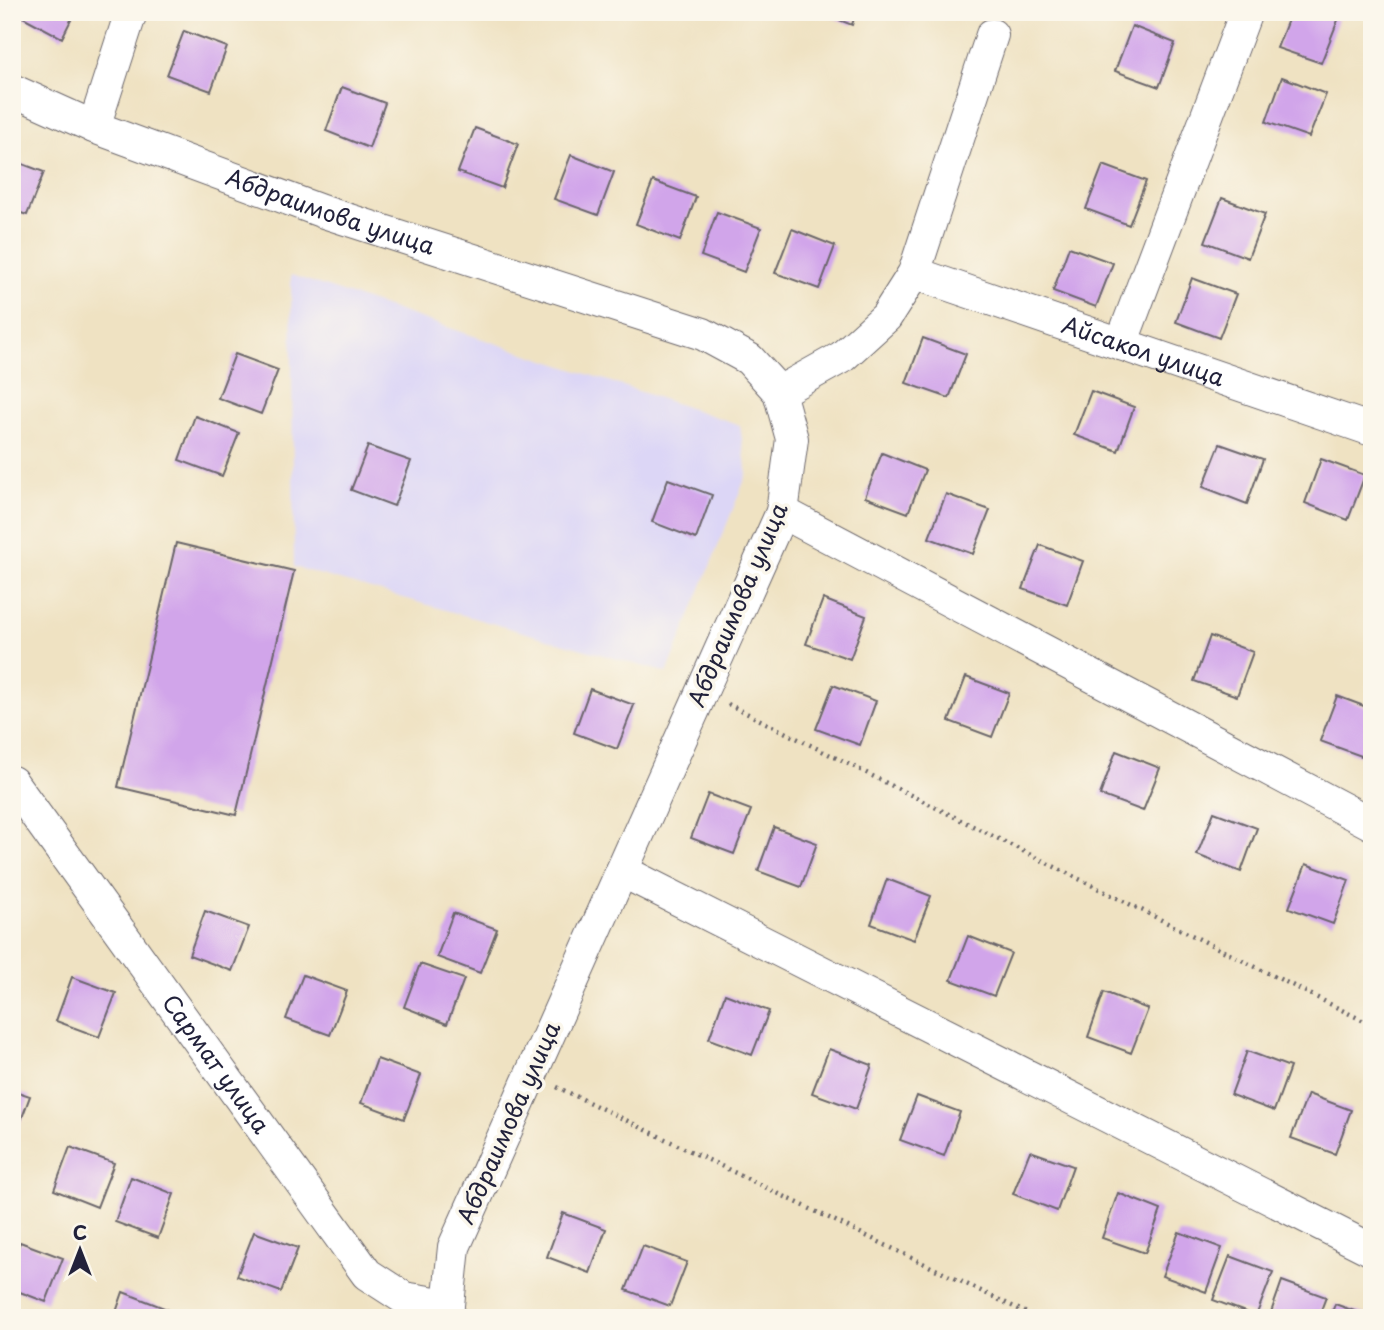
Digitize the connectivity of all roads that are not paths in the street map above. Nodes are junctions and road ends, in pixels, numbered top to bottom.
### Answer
1 (131, 12) edge
2 (1246, 12) edge
3 (992, 35) dead end
4 (12, 90) edge
5 (94, 127) junction
6 (914, 274) junction
7 (1121, 344) junction
8 (779, 392) junction
9 (1372, 430) edge
10 (782, 512) junction
11 (12, 782) edge
12 (1372, 824) edge
13 (622, 871) junction
14 (1372, 1250) edge
15 (454, 1312) edge

1 - 5 street
2 - 7 street
3 - 6 street
4 - 5 street, Абдраимова улица
5 - 8 street, Абдраимова улица
6 - 7 street, Айсакол улица
6 - 8 street
7 - 9 street, Айсакол улица
8 - 10 street, Абдраимова улица
10 - 12 street
10 - 13 street, Абдраимова улица
11 - 15 street, Сармат улица
13 - 14 street
13 - 15 street, Абдраимова улица

